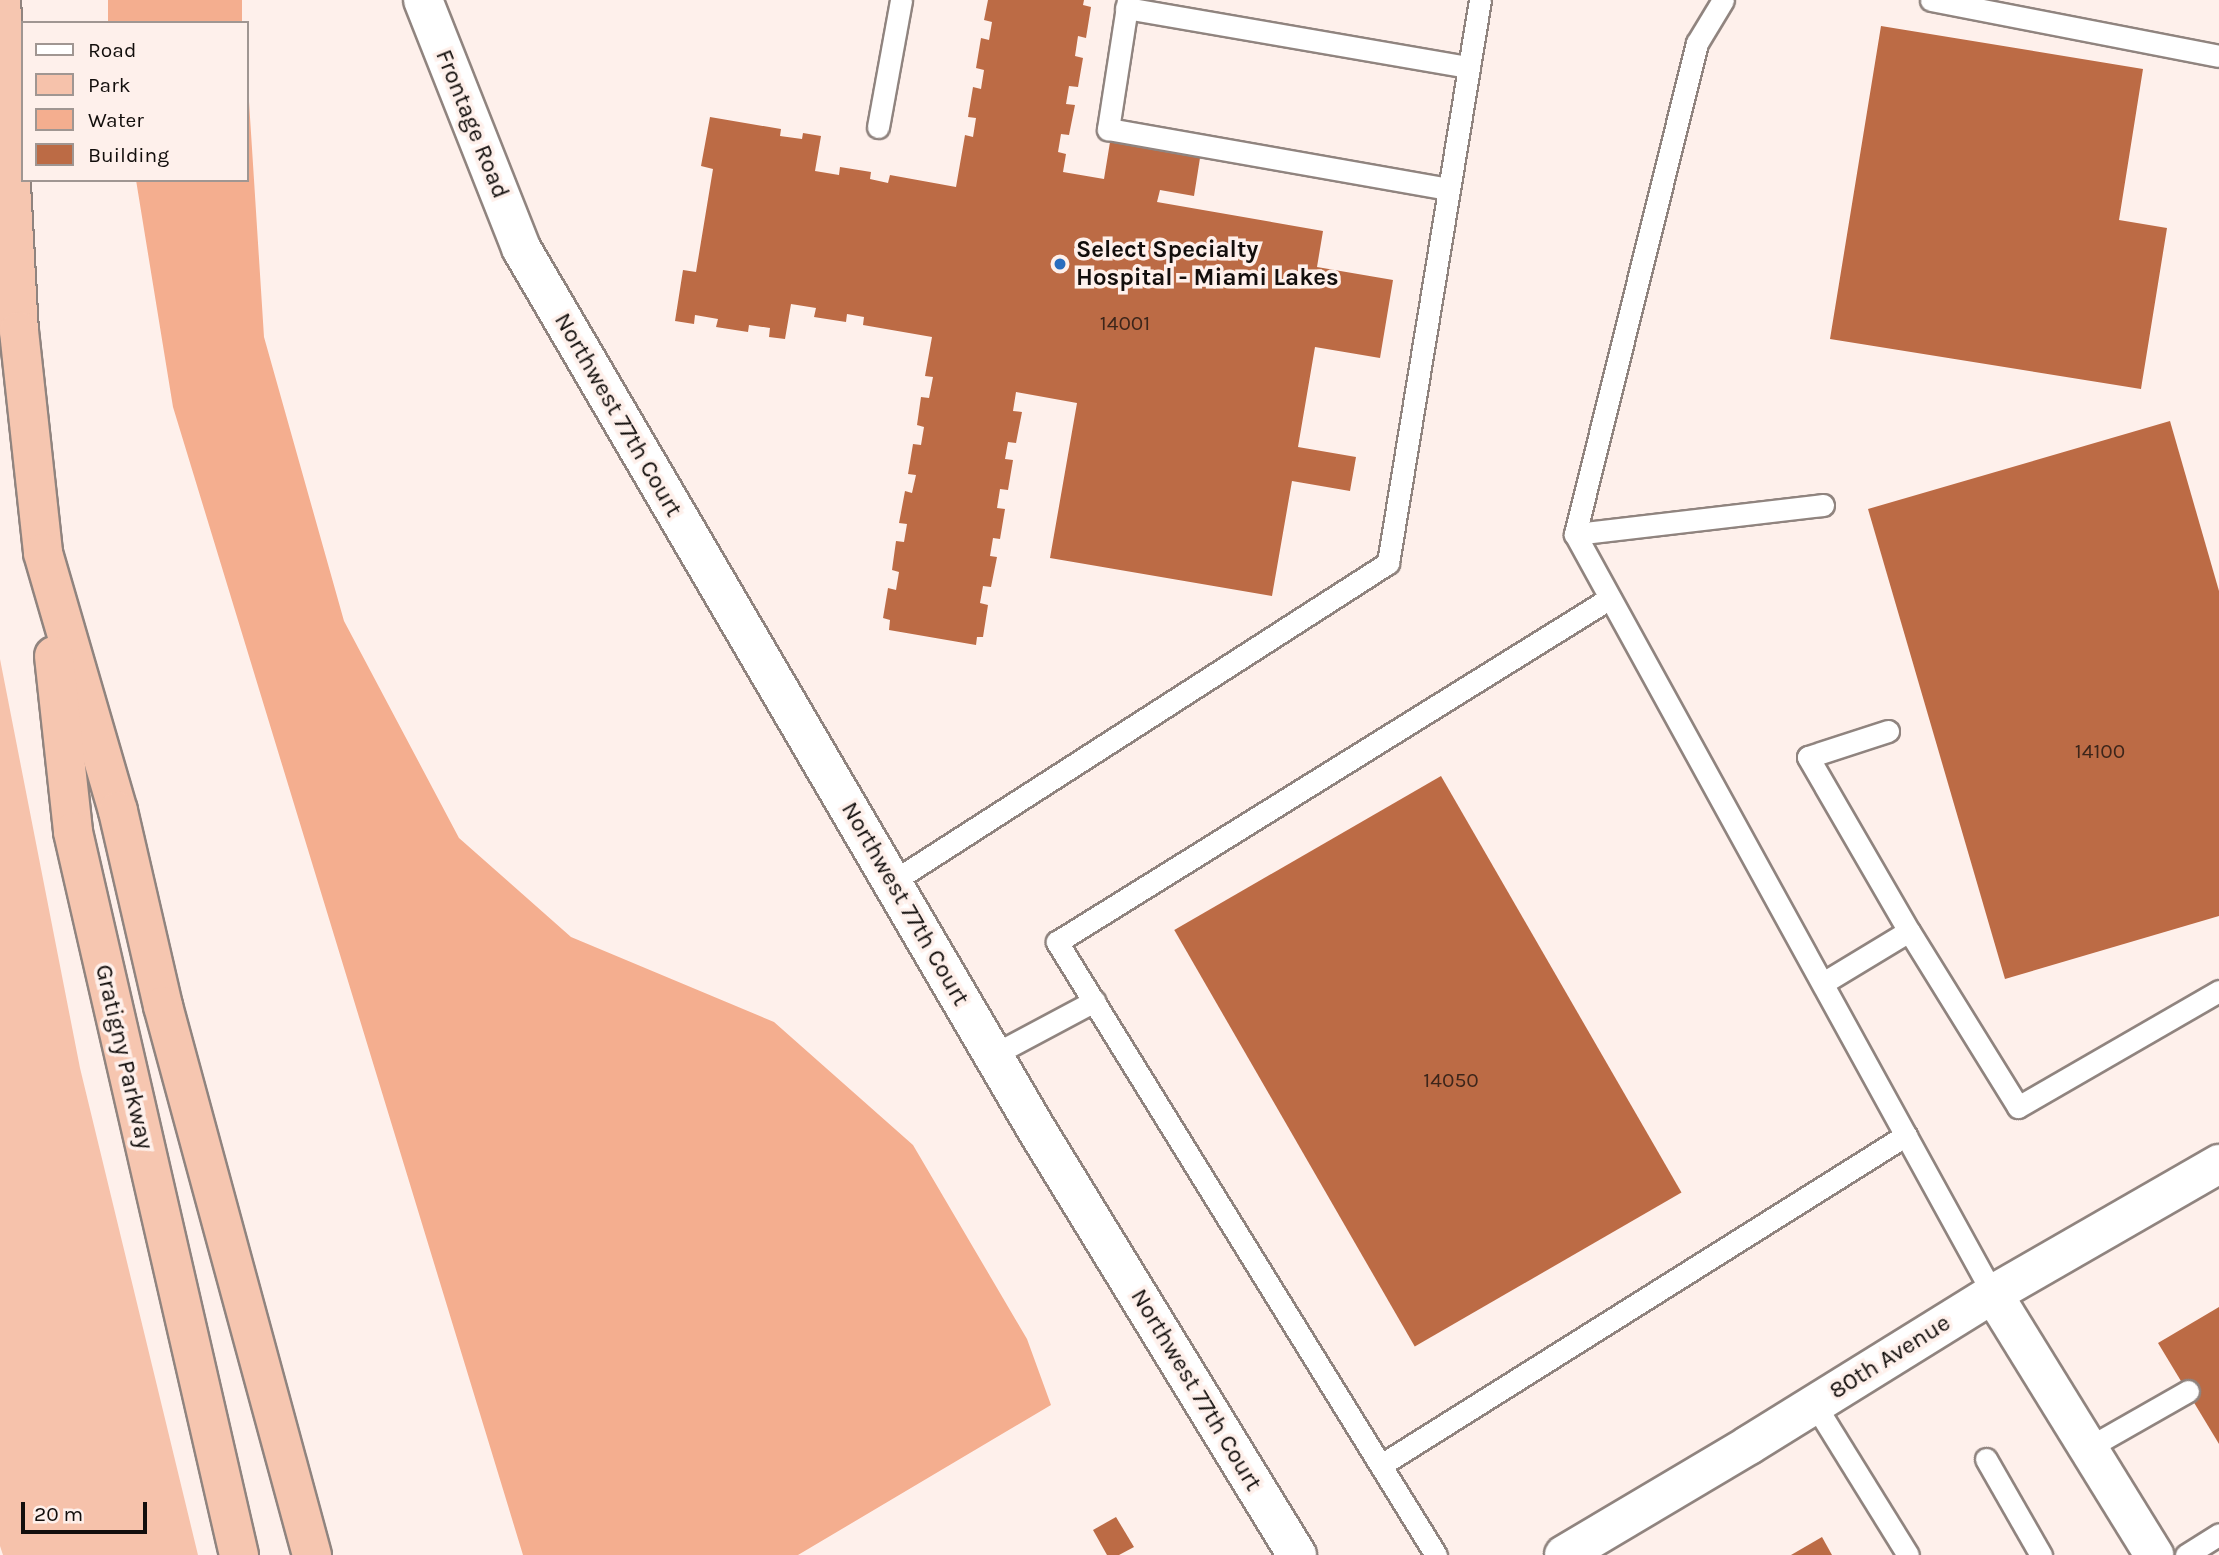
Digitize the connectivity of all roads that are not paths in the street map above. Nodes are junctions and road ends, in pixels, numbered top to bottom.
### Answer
1 (1, 0) edge
2 (422, 0) edge
3 (901, 0) edge
4 (1480, 0) edge
5 (1723, 0) edge
6 (1931, 0) edge
7 (1127, 4) edge
8 (2219, 56) edge
9 (1469, 67) junction
10 (878, 127) dead end
11 (1449, 189) junction
12 (521, 248) joint
13 (1823, 505) dead end
14 (1575, 534) junction
15 (43, 553) junction
16 (1610, 598) junction
17 (1888, 730) dead end
18 (892, 882) junction
19 (1909, 931) junction
20 (1822, 984) junction
21 (2219, 991) edge
22 (1094, 1001) junction
23 (993, 1055) junction
24 (1906, 1135) junction
25 (2219, 1164) edge
26 (1993, 1294) junction
27 (2188, 1391) dead end
28 (1815, 1405) junction
29 (2088, 1448) junction
30 (1986, 1459) dead end
31 (1381, 1465) junction
32 (2219, 1534) edge
33 (239, 1555) edge
34 (312, 1555) edge
35 (1297, 1555) edge
36 (1436, 1555) edge
37 (1564, 1555) edge
38 (1908, 1555) edge
39 (2040, 1555) edge
40 (2154, 1555) edge
41 (2186, 1555) edge

1 - 15 highway
2 - 12 street, Frontage Road
3 - 10 lane
4 - 9 lane
5 - 14 lane
6 - 8 lane
7 - 9 lane
7 - 11 lane
9 - 11 lane
11 - 18 lane
12 - 18 street, Northwest 77th Court
13 - 14 lane
14 - 16 lane
15 - 33 highway, Gratigny Parkway
15 - 34 highway
16 - 20 lane
16 - 22 lane
17 - 19 lane
18 - 23 street, Northwest 77th Court
19 - 20 lane
19 - 21 lane
20 - 24 lane
22 - 23 lane
22 - 31 lane
23 - 35 street, Northwest 77th Court
24 - 26 lane
24 - 31 lane
25 - 26 street, 80th Avenue
26 - 28 street, 80th Avenue
26 - 29 street
27 - 29 lane
28 - 37 street, 80th Avenue
28 - 38 lane
29 - 40 street
30 - 39 lane
31 - 36 lane
32 - 41 lane

